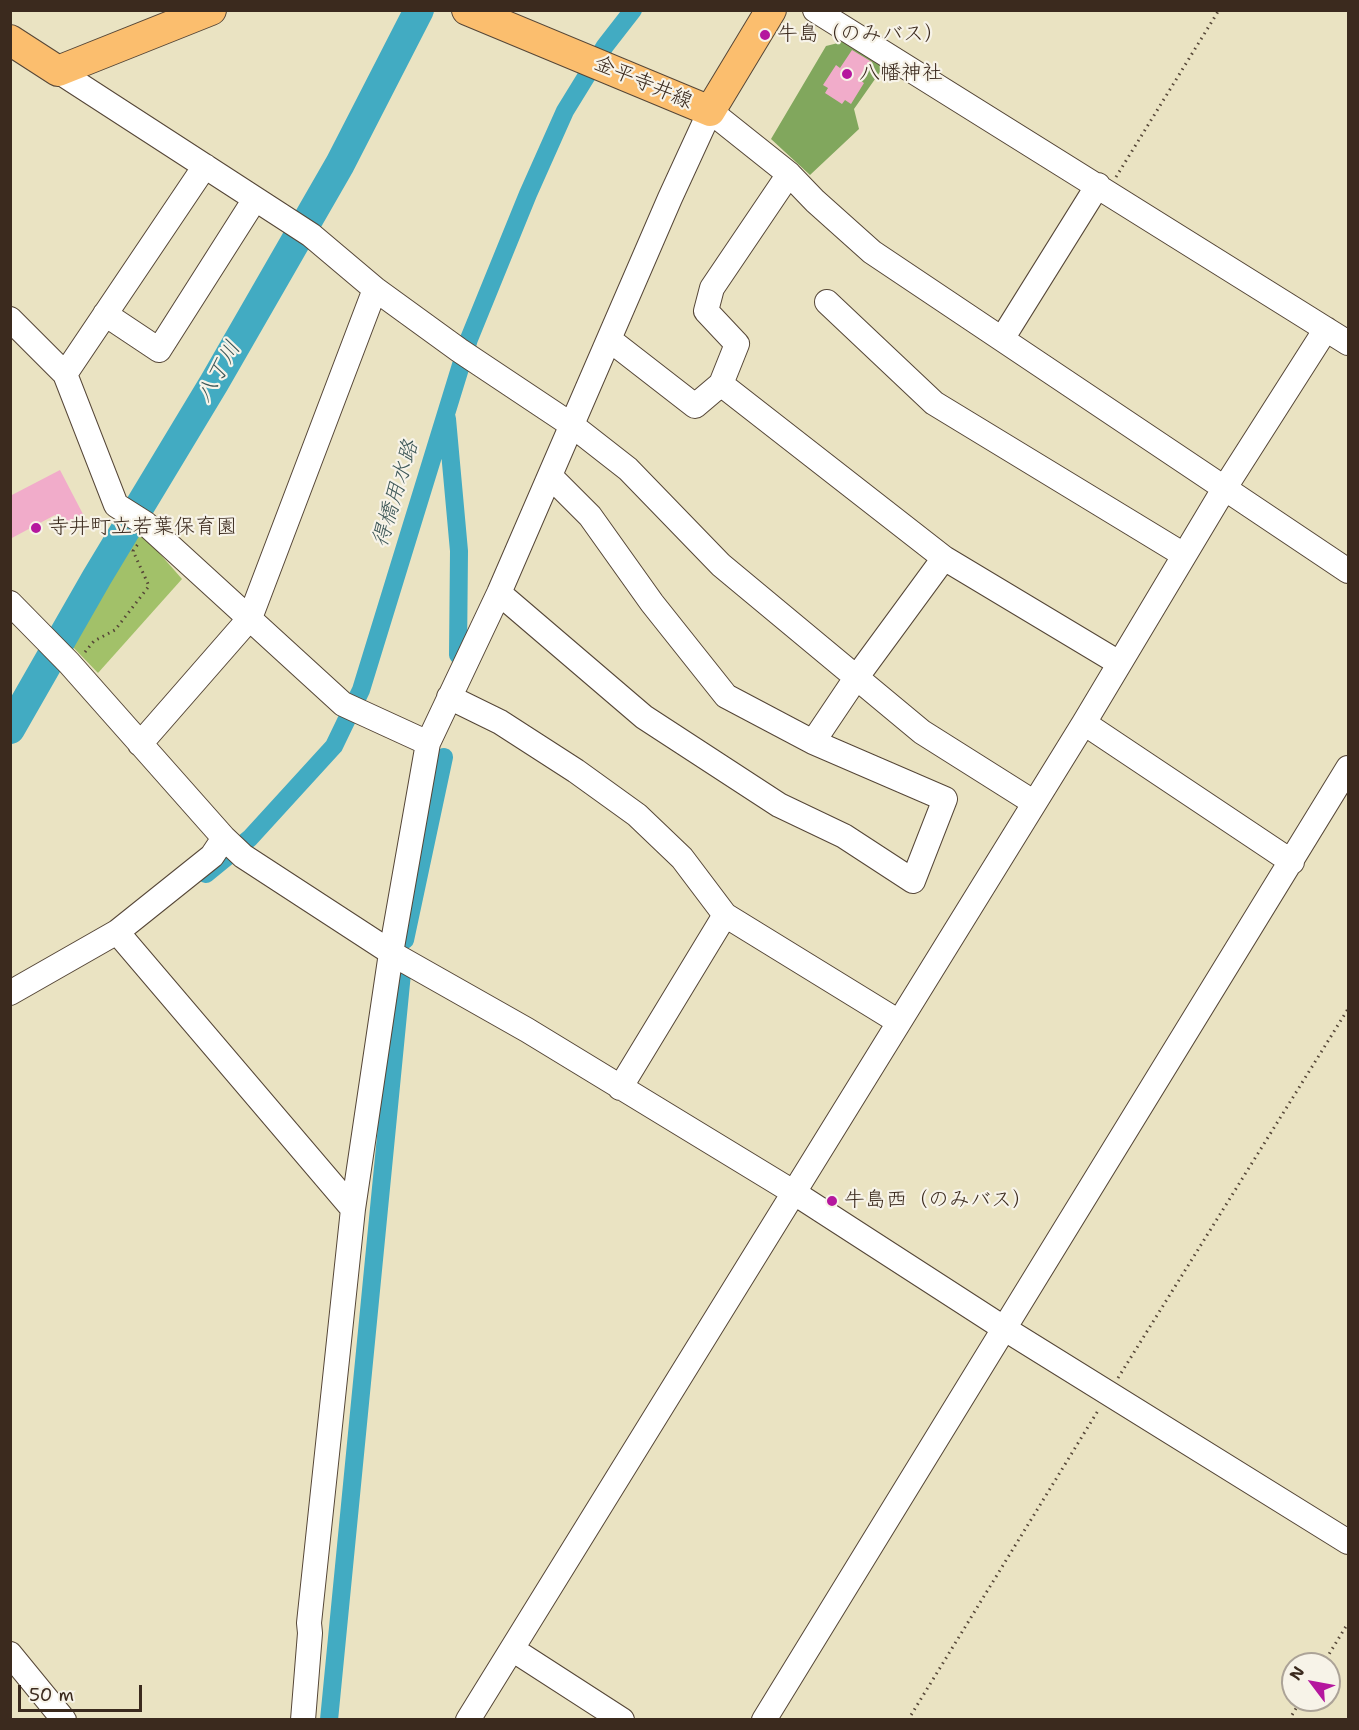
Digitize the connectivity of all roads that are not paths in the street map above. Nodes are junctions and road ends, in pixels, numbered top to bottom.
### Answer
1 (467, 10) edge
2 (771, 10) edge
3 (815, 10) edge
4 (207, 11) edge
5 (10, 40) edge
6 (58, 71) junction
7 (710, 111) junction
8 (205, 166) junction
9 (789, 174) junction
10 (1102, 188) junction
11 (255, 199) junction
12 (375, 289) junction
13 (826, 302) dead end
14 (105, 314) junction
15 (10, 319) edge
16 (1326, 328) junction
17 (1002, 339) junction
18 (610, 340) junction
19 (1348, 343) edge
20 (65, 374) junction
21 (721, 384) junction
22 (573, 426) junction
23 (550, 476) junction
24 (1224, 489) junction
25 (1185, 555) junction
26 (944, 558) junction
27 (1348, 571) edge
28 (499, 593) junction
29 (10, 603) edge
30 (250, 618) junction
31 (1119, 663) junction
32 (856, 678) junction
33 (449, 697) junction
34 (1084, 723) junction
35 (813, 742) junction
36 (428, 743) junction
37 (140, 744) junction
38 (1348, 768) edge
39 (1033, 802) junction
40 (232, 845) junction
41 (1292, 862) junction
42 (725, 915) junction
43 (117, 932) junction
44 (401, 959) junction
45 (10, 993) edge
46 (899, 1022) junction
47 (620, 1088) junction
48 (793, 1192) junction
49 (353, 1209) junction
50 (1005, 1329) junction
51 (1348, 1542) edge
52 (512, 1649) junction
53 (10, 1654) edge
54 (64, 1719) edge
55 (303, 1719) edge
56 (468, 1719) edge
57 (622, 1719) edge
58 (764, 1719) edge

1 - 7 main road, 金平寺井線
2 - 7 main road, 金平寺井線
3 - 10 street
4 - 6 main road
5 - 6 main road
6 - 8 street
7 - 9 street
7 - 18 street
8 - 11 street
8 - 14 street
9 - 17 street
9 - 21 street
10 - 16 street
10 - 17 street
11 - 12 street
11 - 14 street
12 - 22 street
12 - 30 street
13 - 25 street
14 - 20 street
15 - 20 street
16 - 19 street
16 - 24 street
17 - 24 street
18 - 21 street
18 - 22 street
20 - 30 street
21 - 26 street
22 - 23 street
22 - 32 street
23 - 28 street
23 - 35 street
24 - 25 street
24 - 27 street
25 - 31 street
26 - 31 street
26 - 32 street
28 - 33 street
28 - 35 street
29 - 37 street
30 - 36 street
30 - 37 street
31 - 34 street
32 - 35 street
32 - 39 street
33 - 36 street
33 - 42 street
34 - 39 street
34 - 41 street
36 - 44 street
37 - 40 street
38 - 41 street
39 - 46 street
40 - 43 street
40 - 44 street
41 - 50 street
42 - 46 street
42 - 47 street
43 - 45 street
43 - 49 street
44 - 47 street
44 - 49 street
46 - 48 street
47 - 48 street
48 - 50 street
48 - 52 street
49 - 55 street
50 - 51 street
50 - 58 street
52 - 56 street
52 - 57 street
53 - 54 street

